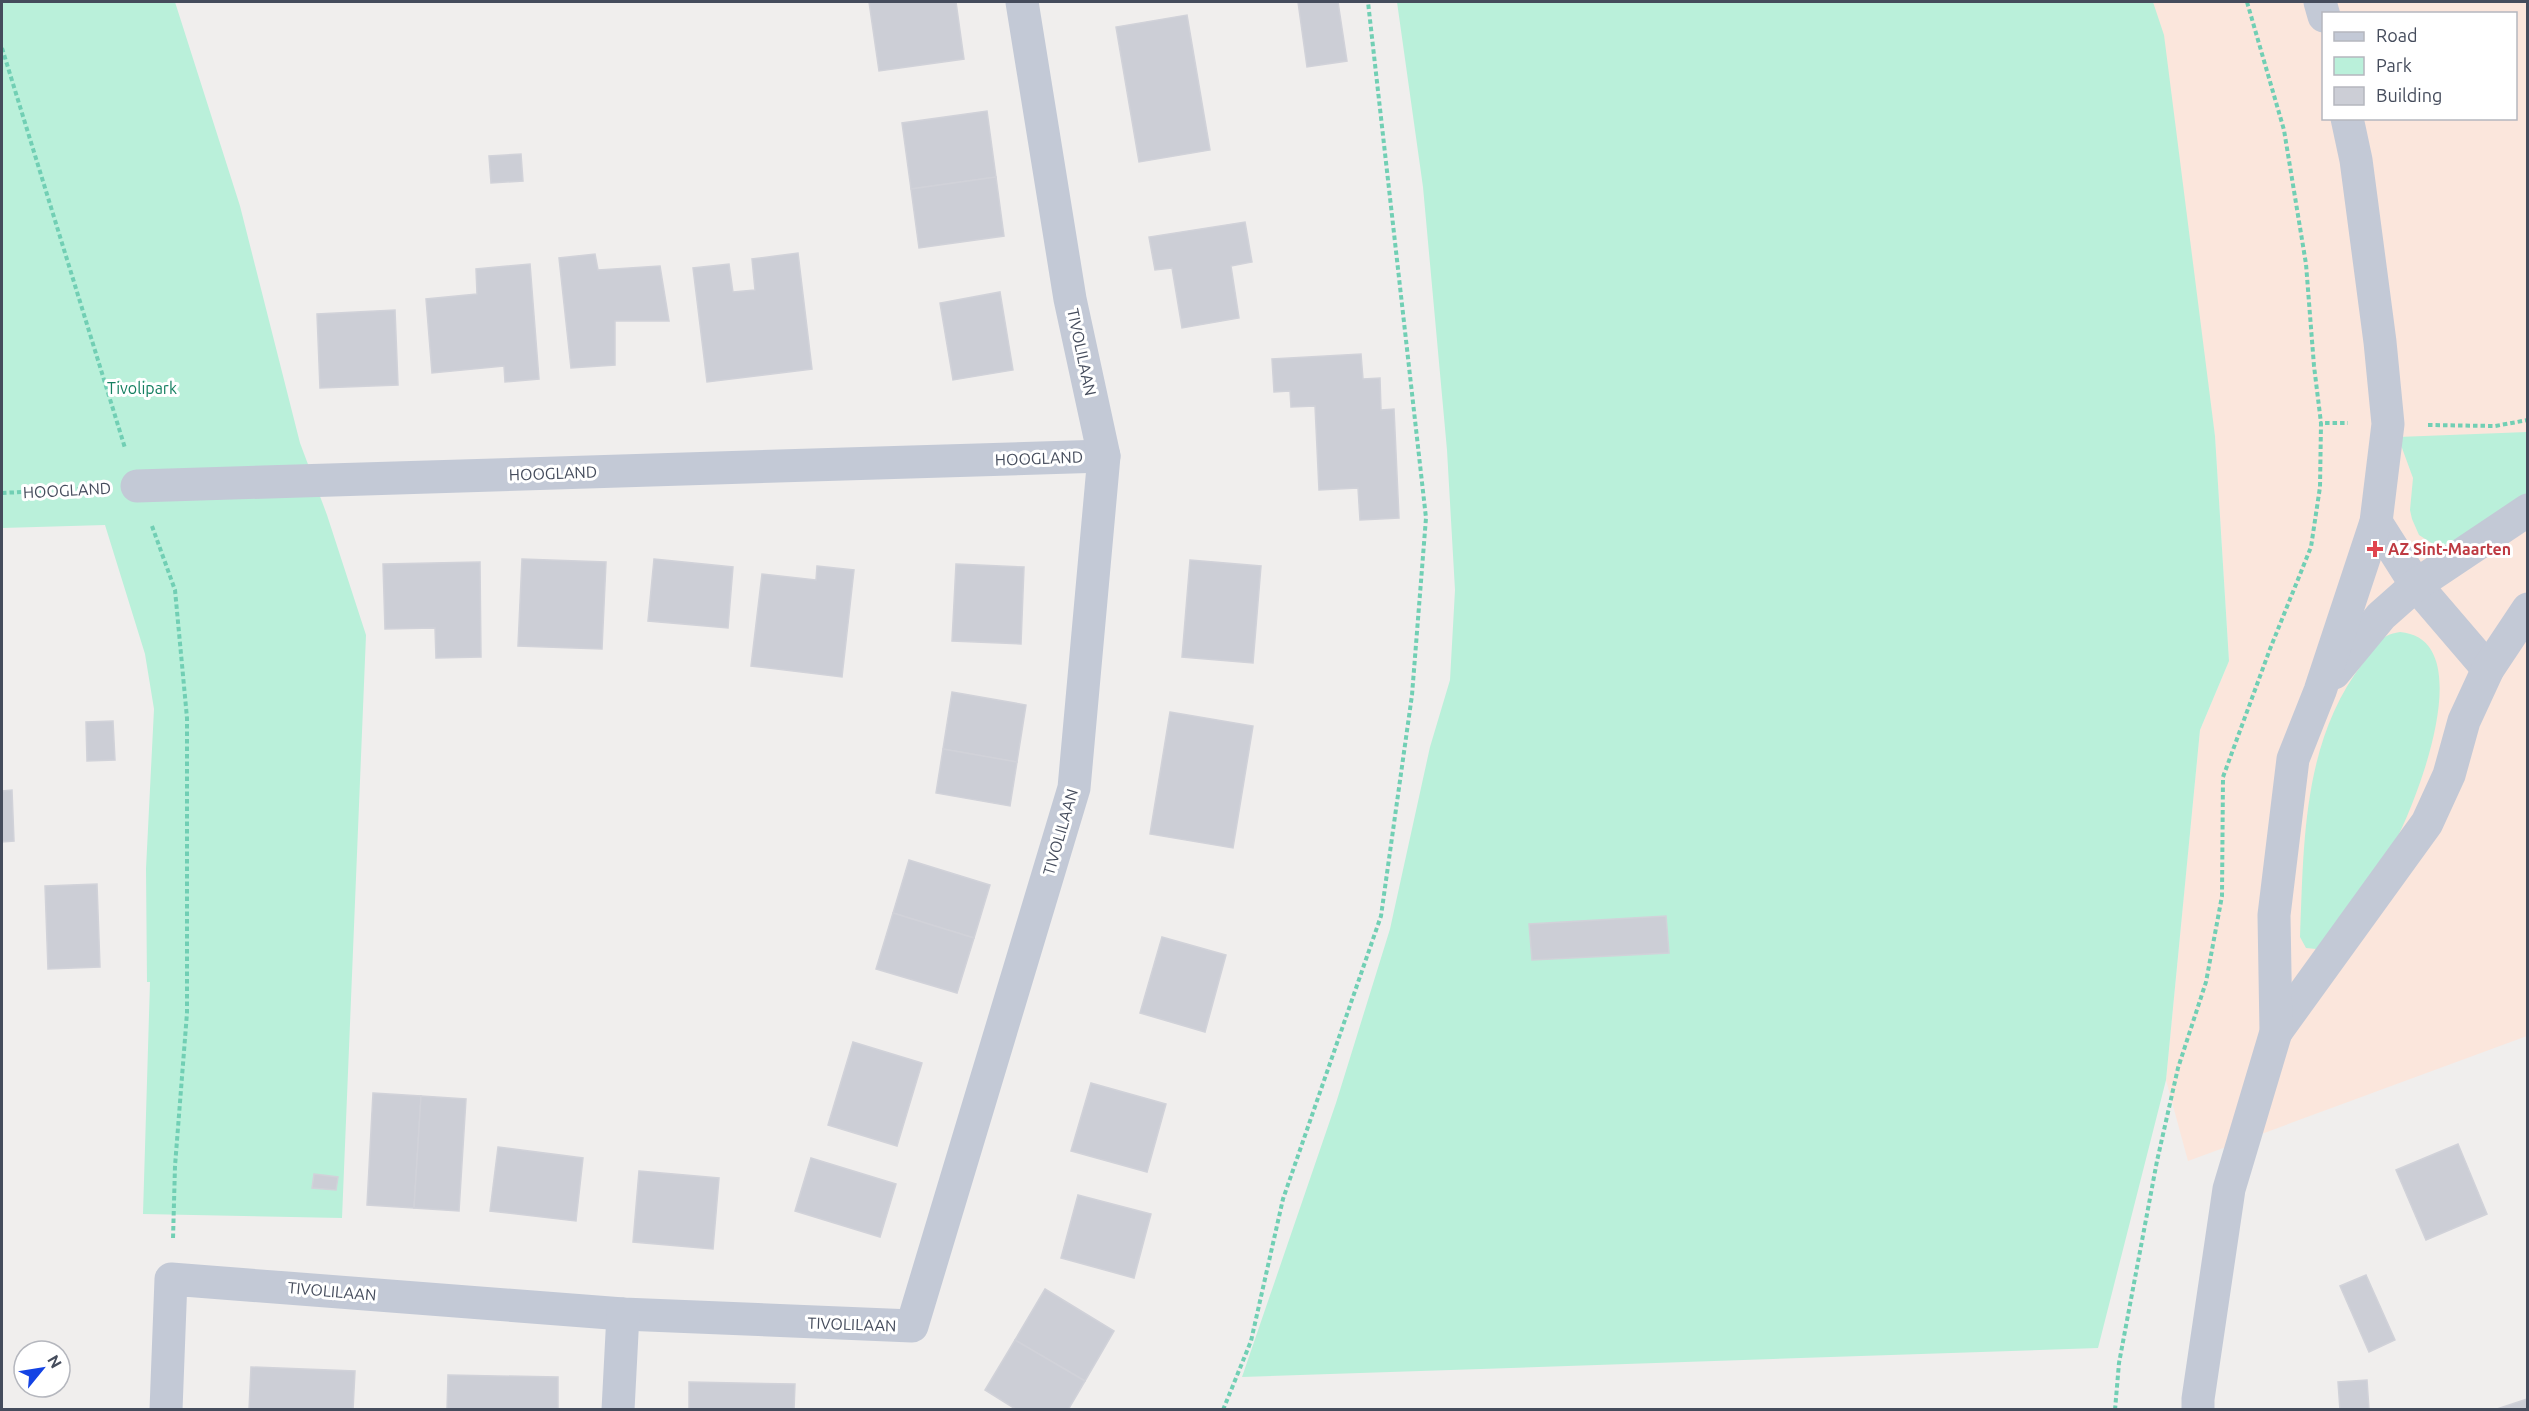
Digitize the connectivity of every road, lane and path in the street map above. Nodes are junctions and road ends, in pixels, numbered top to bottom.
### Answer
1 (1022, 2) edge
2 (1368, 2) edge
3 (2247, 2) edge
4 (2, 48) edge
5 (2347, 120) edge
6 (2321, 423) dead end
7 (1104, 456) junction
8 (137, 486) junction
9 (2, 493) edge
10 (2528, 510) edge
11 (2376, 522) junction
12 (2416, 585) junction
13 (2528, 609) edge
14 (2488, 669) junction
15 (2320, 691) junction
16 (2276, 1032) junction
17 (171, 1279) junction
18 (623, 1314) junction
19 (166, 1410) edge
20 (618, 1410) edge
21 (1223, 1410) edge
22 (2198, 1410) edge

1 - 7 street, TIVOLILAAN
2 - 21 path
3 - 6 path
4 - 8 path
5 - 11 street
7 - 8 street, HOOGLAND
7 - 18 street, TIVOLILAAN
8 - 9 path, HOOGLAND
8 - 17 path
10 - 12 street
11 - 12 street
11 - 15 street
12 - 14 street
12 - 15 street
13 - 14 street
14 - 16 street
15 - 16 street
16 - 22 street
17 - 18 street, TIVOLILAAN
17 - 19 street
18 - 20 street

